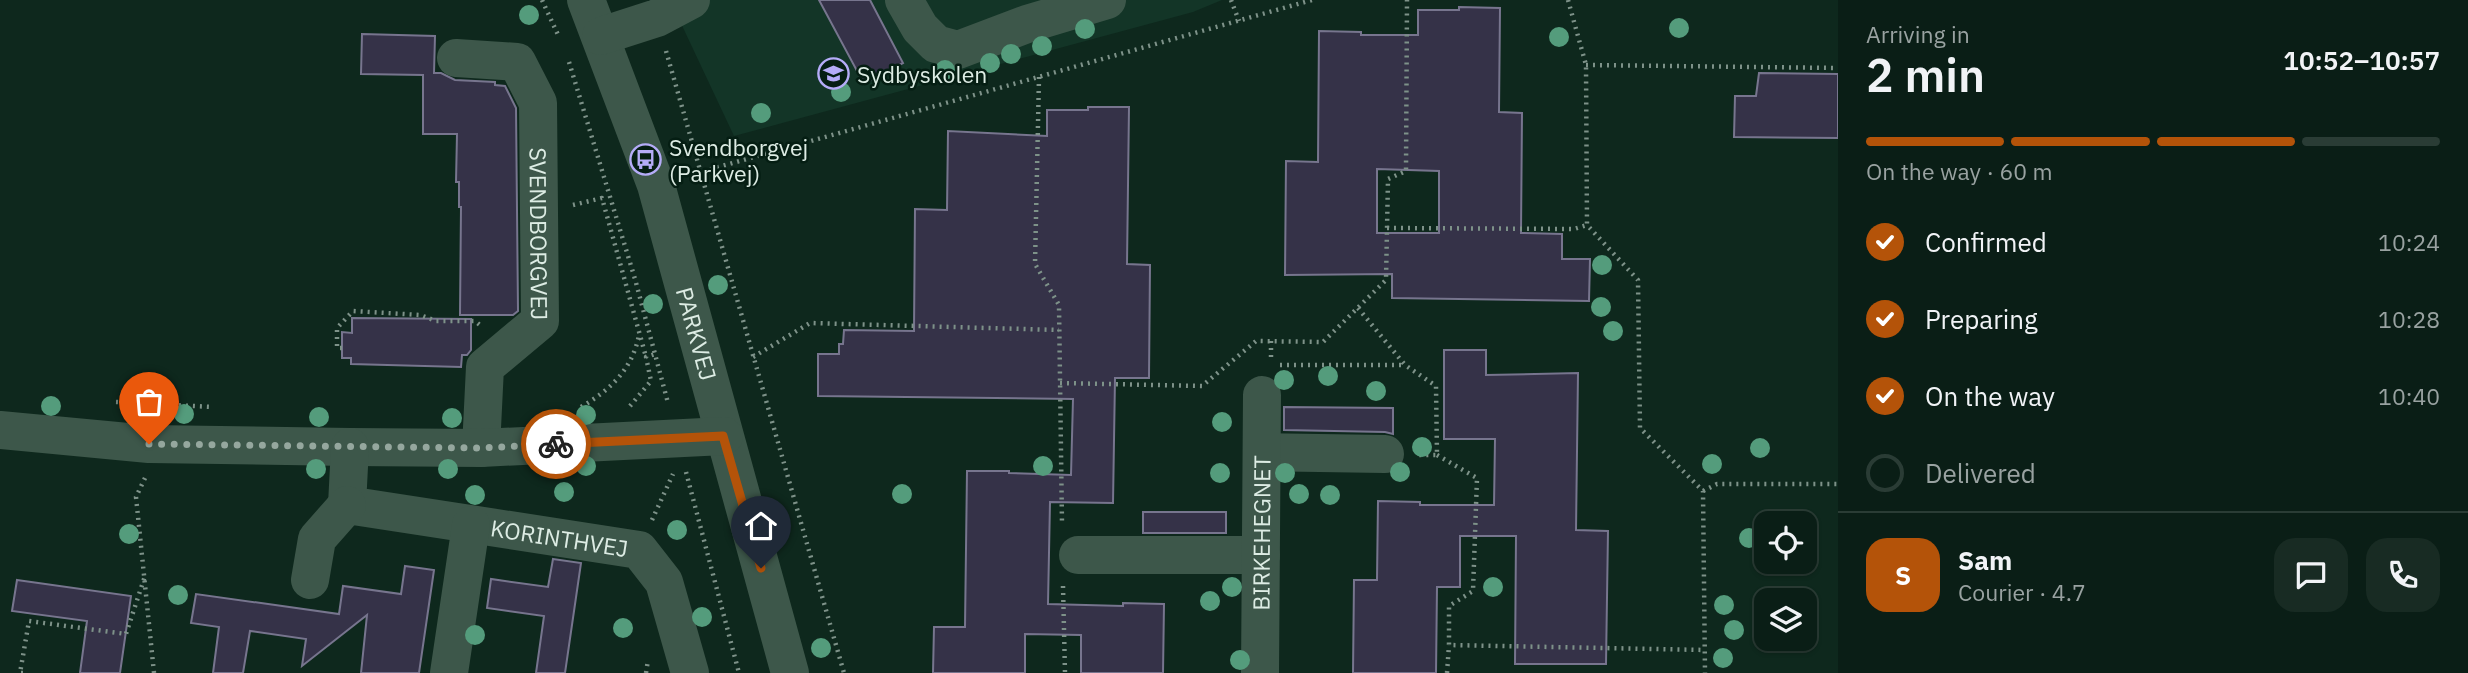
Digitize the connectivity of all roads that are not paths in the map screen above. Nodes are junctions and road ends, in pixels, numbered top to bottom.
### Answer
1 (586, 0) edge
2 (691, 0) edge
3 (904, 0) edge
4 (1107, 0) edge
5 (601, 36) junction
6 (456, 58) dead end
7 (1262, 395) dead end
8 (0, 430) edge
9 (723, 436) junction
10 (350, 447) junction
11 (481, 448) junction
12 (1262, 452) junction
13 (1385, 454) road end
14 (347, 505) junction
15 (471, 525) junction
16 (1068, 555) road end
17 (1261, 555) junction
18 (310, 580) dead end
19 (449, 673) edge
20 (690, 673) edge
21 (790, 673) edge
22 (1259, 673) edge

1 - 5 street, PARKVEJ
2 - 5 street
3 - 4 street
5 - 9 street, PARKVEJ
6 - 11 street, SVENDBORGVEJ
7 - 12 street, BIRKEHEGNET
8 - 10 street
9 - 11 street
9 - 21 street, PARKVEJ
10 - 11 street
10 - 14 street
12 - 13 street
12 - 17 street, BIRKEHEGNET
14 - 15 street, KORINTHVEJ
14 - 18 street
15 - 19 street, KORINTHVEJ
15 - 20 street, KORINTHVEJ
16 - 17 street
17 - 22 street, BIRKEHEGNET

